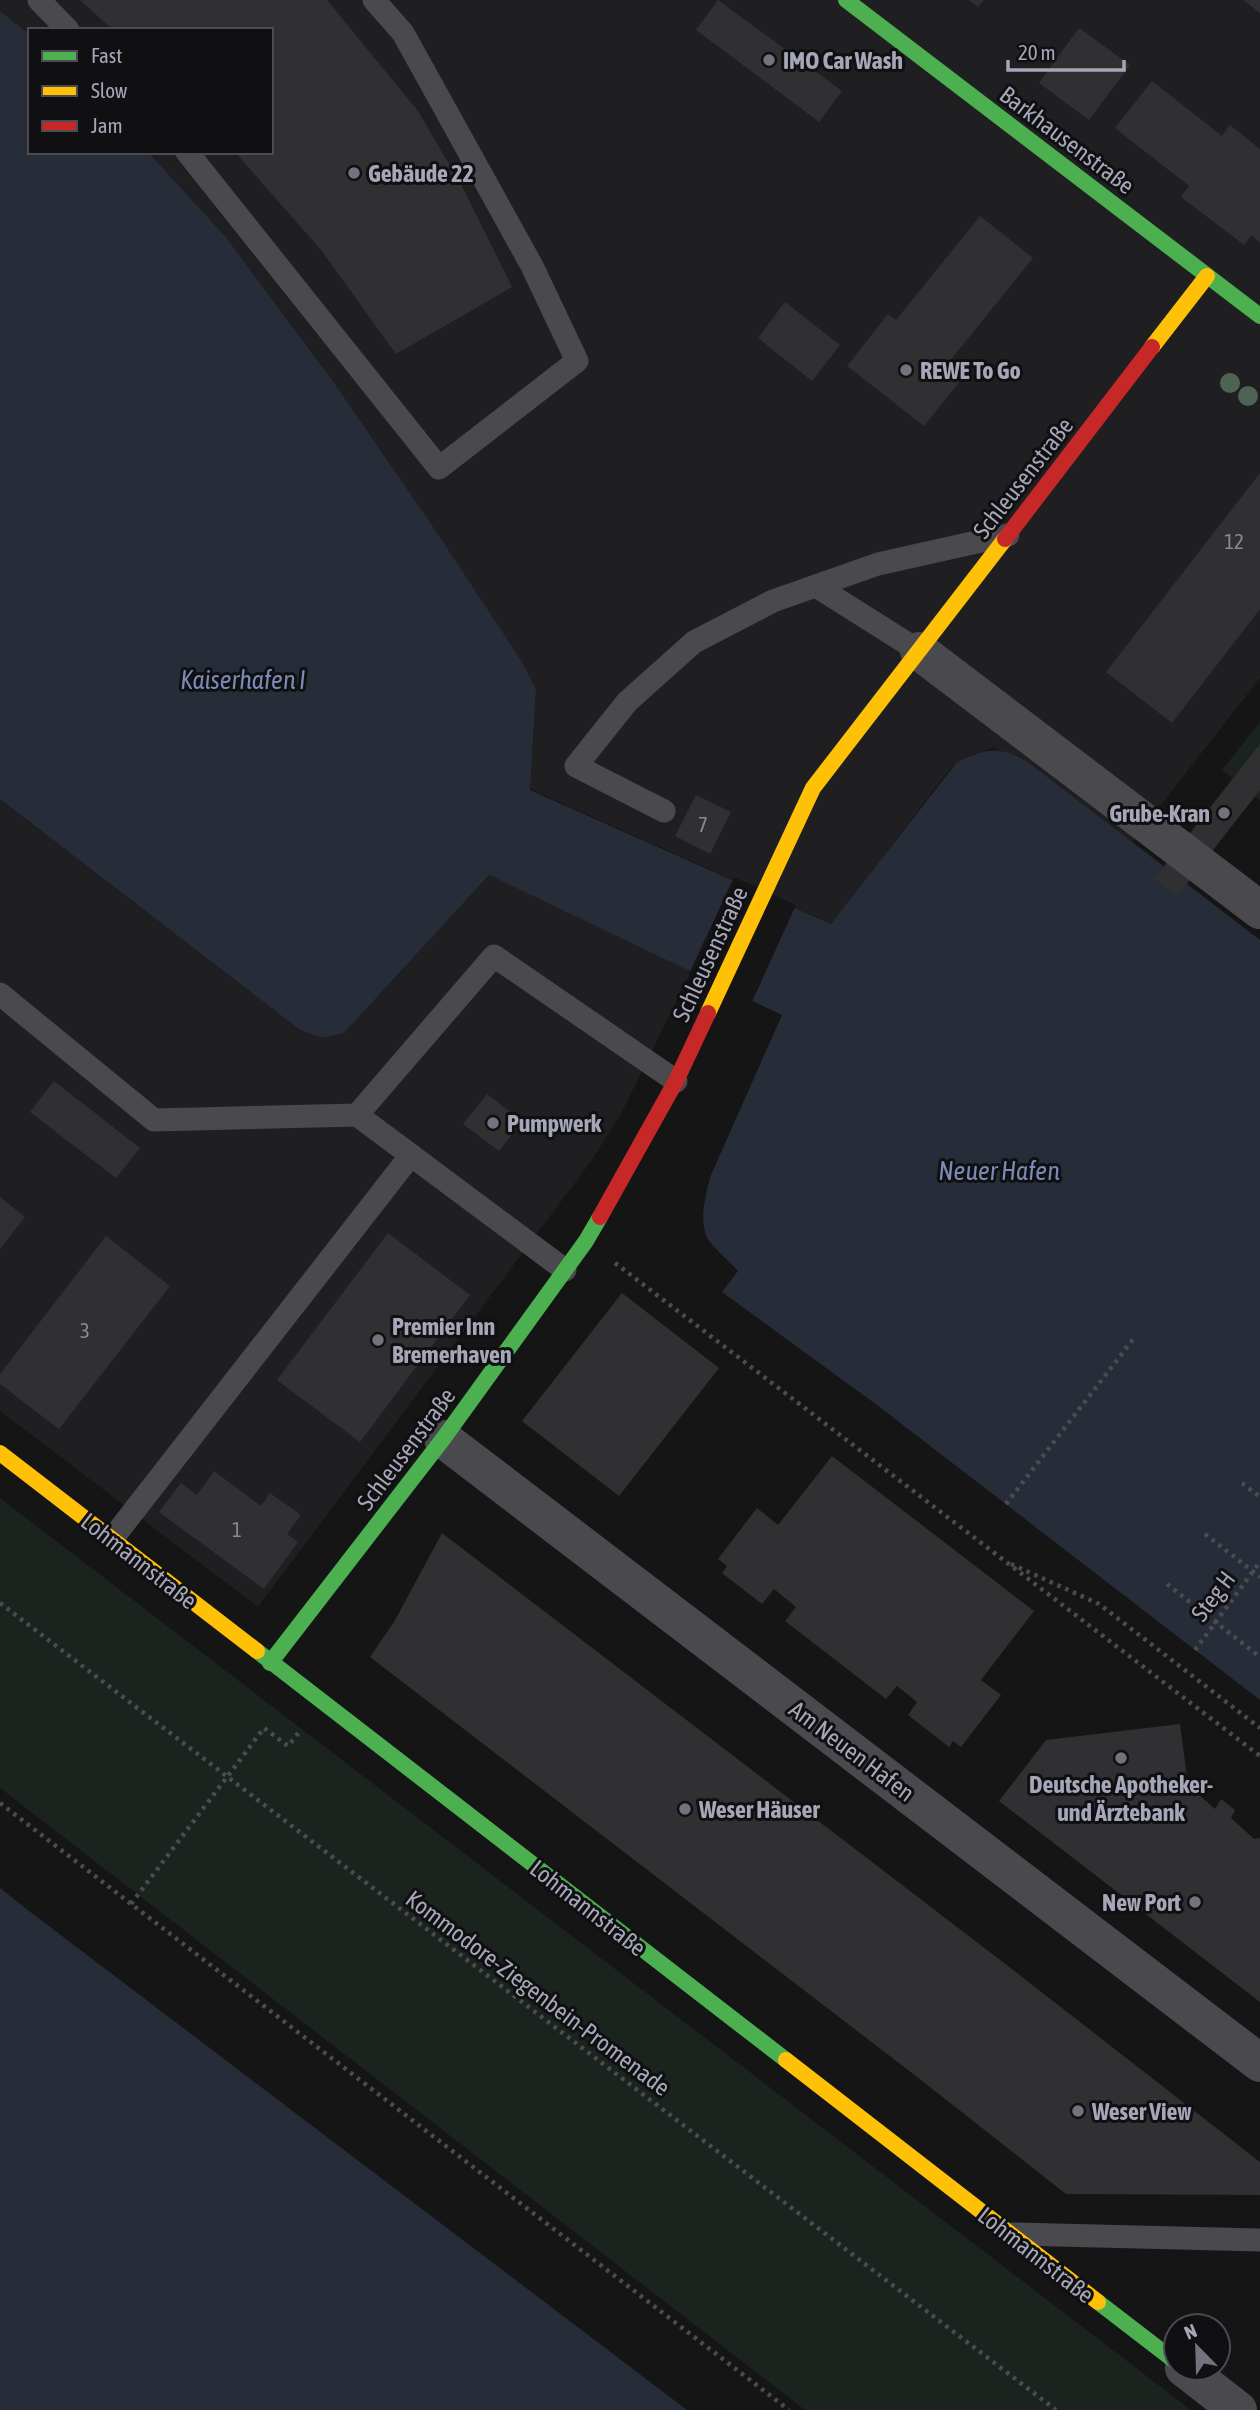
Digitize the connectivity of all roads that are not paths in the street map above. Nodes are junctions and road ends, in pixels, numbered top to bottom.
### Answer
1 (40, 0) edge
2 (374, 0) edge
3 (846, 0) edge
4 (66, 28) edge
5 (189, 154) edge
6 (1207, 276) junction
7 (1260, 316) edge
8 (1008, 535) junction
9 (816, 586) junction
10 (919, 651) junction
11 (664, 811) dead end
12 (1260, 910) edge
13 (0, 994) edge
14 (677, 1081) junction
15 (357, 1115) junction
16 (411, 1155) junction
17 (565, 1270) junction
18 (443, 1439) junction
19 (0, 1452) edge
20 (112, 1539) junction
21 (270, 1663) junction
22 (1260, 2063) edge
23 (1009, 2234) junction
24 (1260, 2240) edge
25 (1162, 2351) edge
26 (1202, 2382) edge
27 (1238, 2410) edge

1 - 4 lane
2 - 5 lane
3 - 6 street, Barkhausenstraße
6 - 7 street, Barkhausenstraße
6 - 8 street, Schleusenstraße
8 - 9 lane
8 - 10 street, Schleusenstraße
9 - 10 lane
9 - 11 lane
10 - 12 street
10 - 14 street, Schleusenstraße
13 - 15 lane
14 - 15 lane
14 - 17 street, Schleusenstraße
15 - 16 lane
16 - 17 lane
16 - 20 lane
17 - 18 street, Schleusenstraße
18 - 21 street, Schleusenstraße
18 - 22 street, Am Neuen Hafen
19 - 20 street, Lohmannstraße
20 - 21 street, Lohmannstraße
21 - 23 street, Lohmannstraße
23 - 24 lane
23 - 25 street, Lohmannstraße
26 - 27 street

